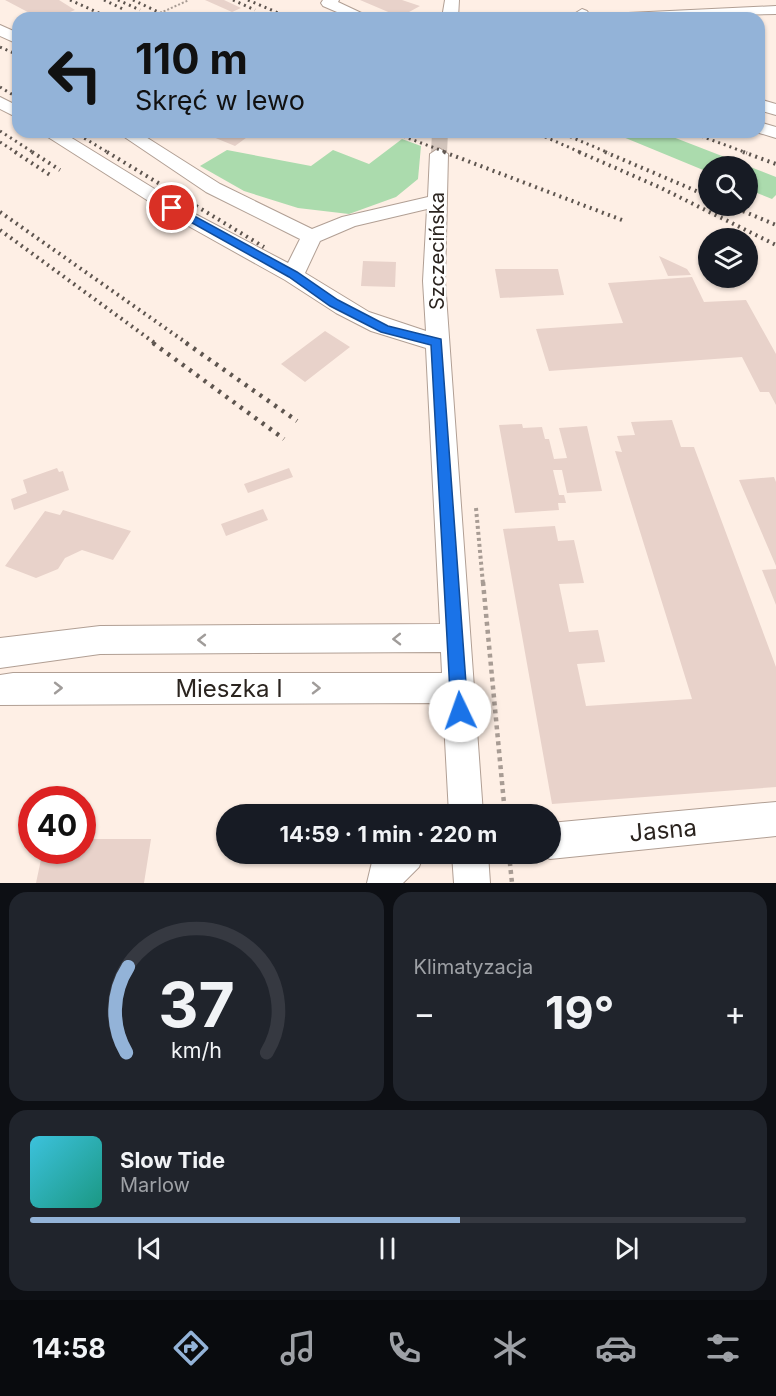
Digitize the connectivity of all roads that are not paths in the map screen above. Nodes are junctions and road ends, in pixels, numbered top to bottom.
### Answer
1 (332, 0) edge
2 (776, 10) edge
3 (350, 12) edge
4 (739, 12) edge
5 (59, 138) edge
6 (135, 138) edge
7 (439, 154) tunnel mouth
8 (436, 201) junction
9 (312, 237) junction
10 (293, 275) junction
11 (437, 342) junction
12 (455, 638) junction
13 (0, 653) edge
14 (459, 688) junction
15 (0, 690) edge
16 (465, 804) edge
17 (776, 819) edge
18 (561, 840) edge
19 (396, 864) edge
20 (471, 864) edge
21 (385, 883) edge
22 (472, 883) edge

1 - 3 street
2 - 4 street
5 - 10 street
6 - 9 street
7 - 8 street, Szczecińska
8 - 9 street
8 - 11 street, Szczecińska
9 - 10 street
10 - 11 street
11 - 12 street, Szczecińska
12 -> 13 street
12 - 14 street, Szczecińska
15 -> 14 street, Mieszka I
14 - 16 street, Szczecińska
17 - 18 street, Jasna
19 - 21 street
20 - 22 street

